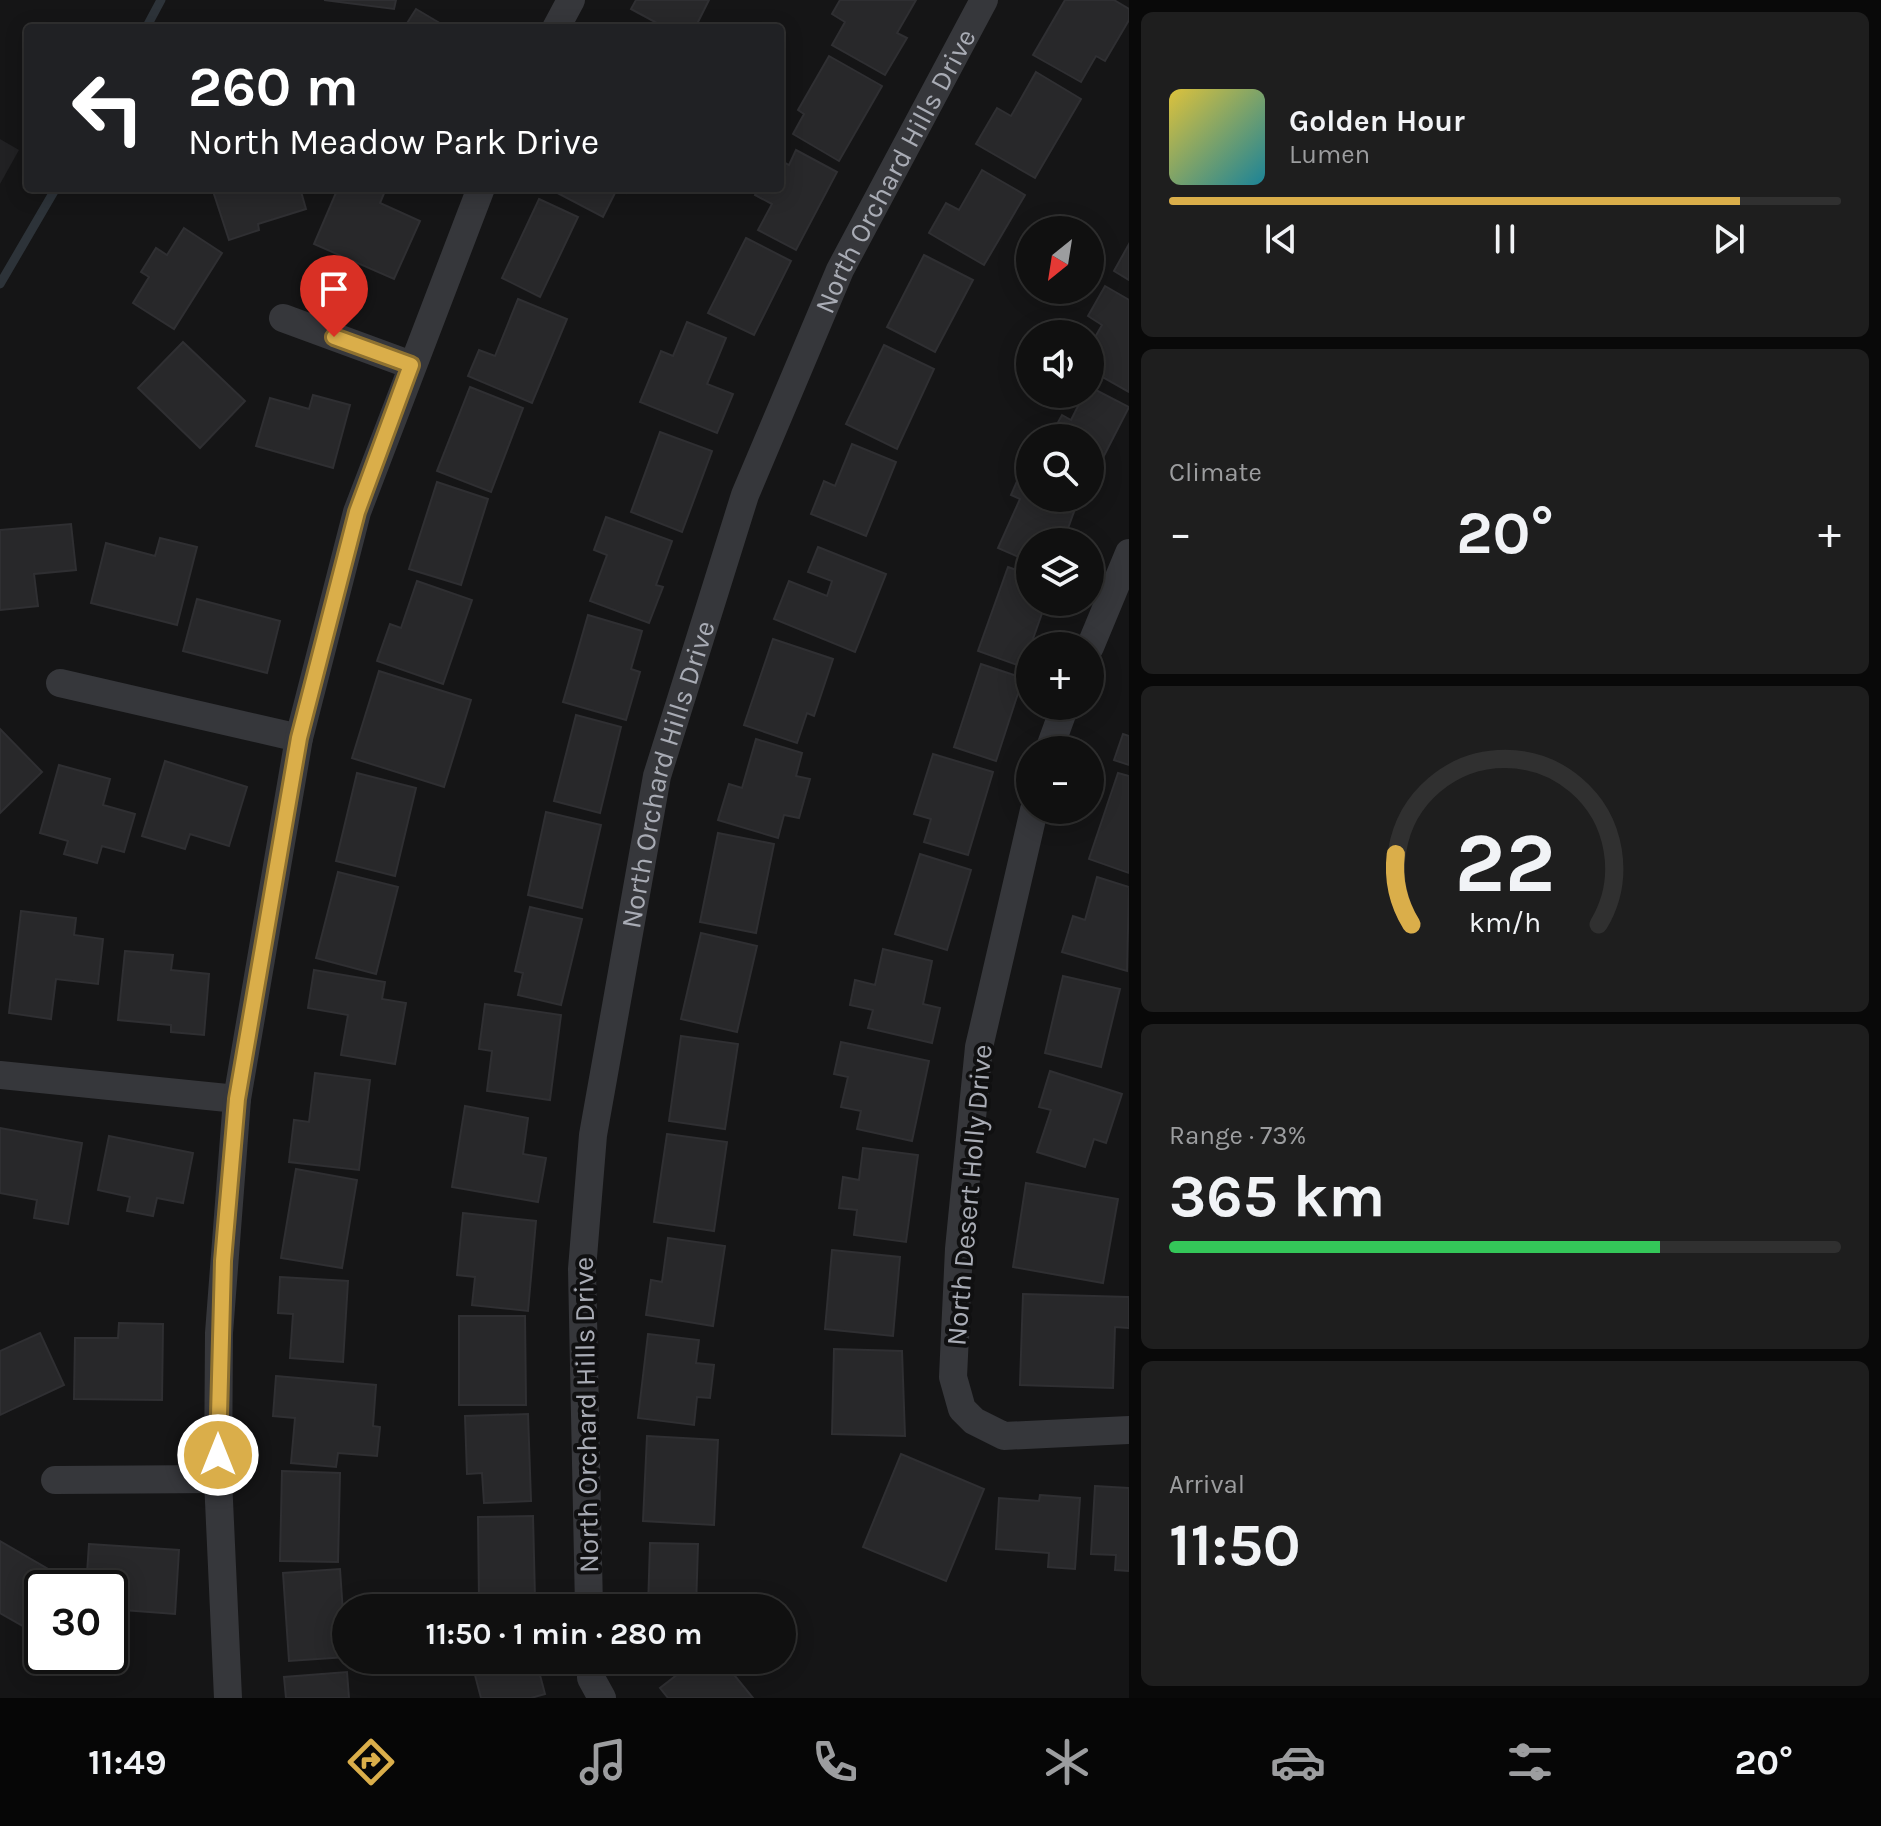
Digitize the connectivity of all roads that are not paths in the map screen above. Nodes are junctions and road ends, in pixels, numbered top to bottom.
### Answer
1 (571, 0) edge
2 (984, 0) edge
3 (558, 24) edge
4 (479, 192) edge
5 (283, 318) dead end
6 (411, 365) junction
7 (1129, 553) edge
8 (1096, 632) edge
9 (60, 683) dead end
10 (299, 738) junction
11 (1031, 824) edge
12 (0, 1075) edge
13 (237, 1099) junction
14 (1129, 1430) edge
15 (218, 1479) junction
16 (55, 1480) dead end
17 (588, 1594) edge
18 (591, 1674) edge
19 (228, 1698) edge
20 (602, 1698) edge

1 - 3 street
2 - 17 street, North Orchard Hills Drive
4 - 6 street
5 - 6 street
6 - 10 street
7 - 8 street
9 - 10 street
10 - 13 street
11 - 14 street, North Desert Holly Drive
12 - 13 street
13 - 15 street
15 - 16 street
15 - 19 street
18 - 20 street

